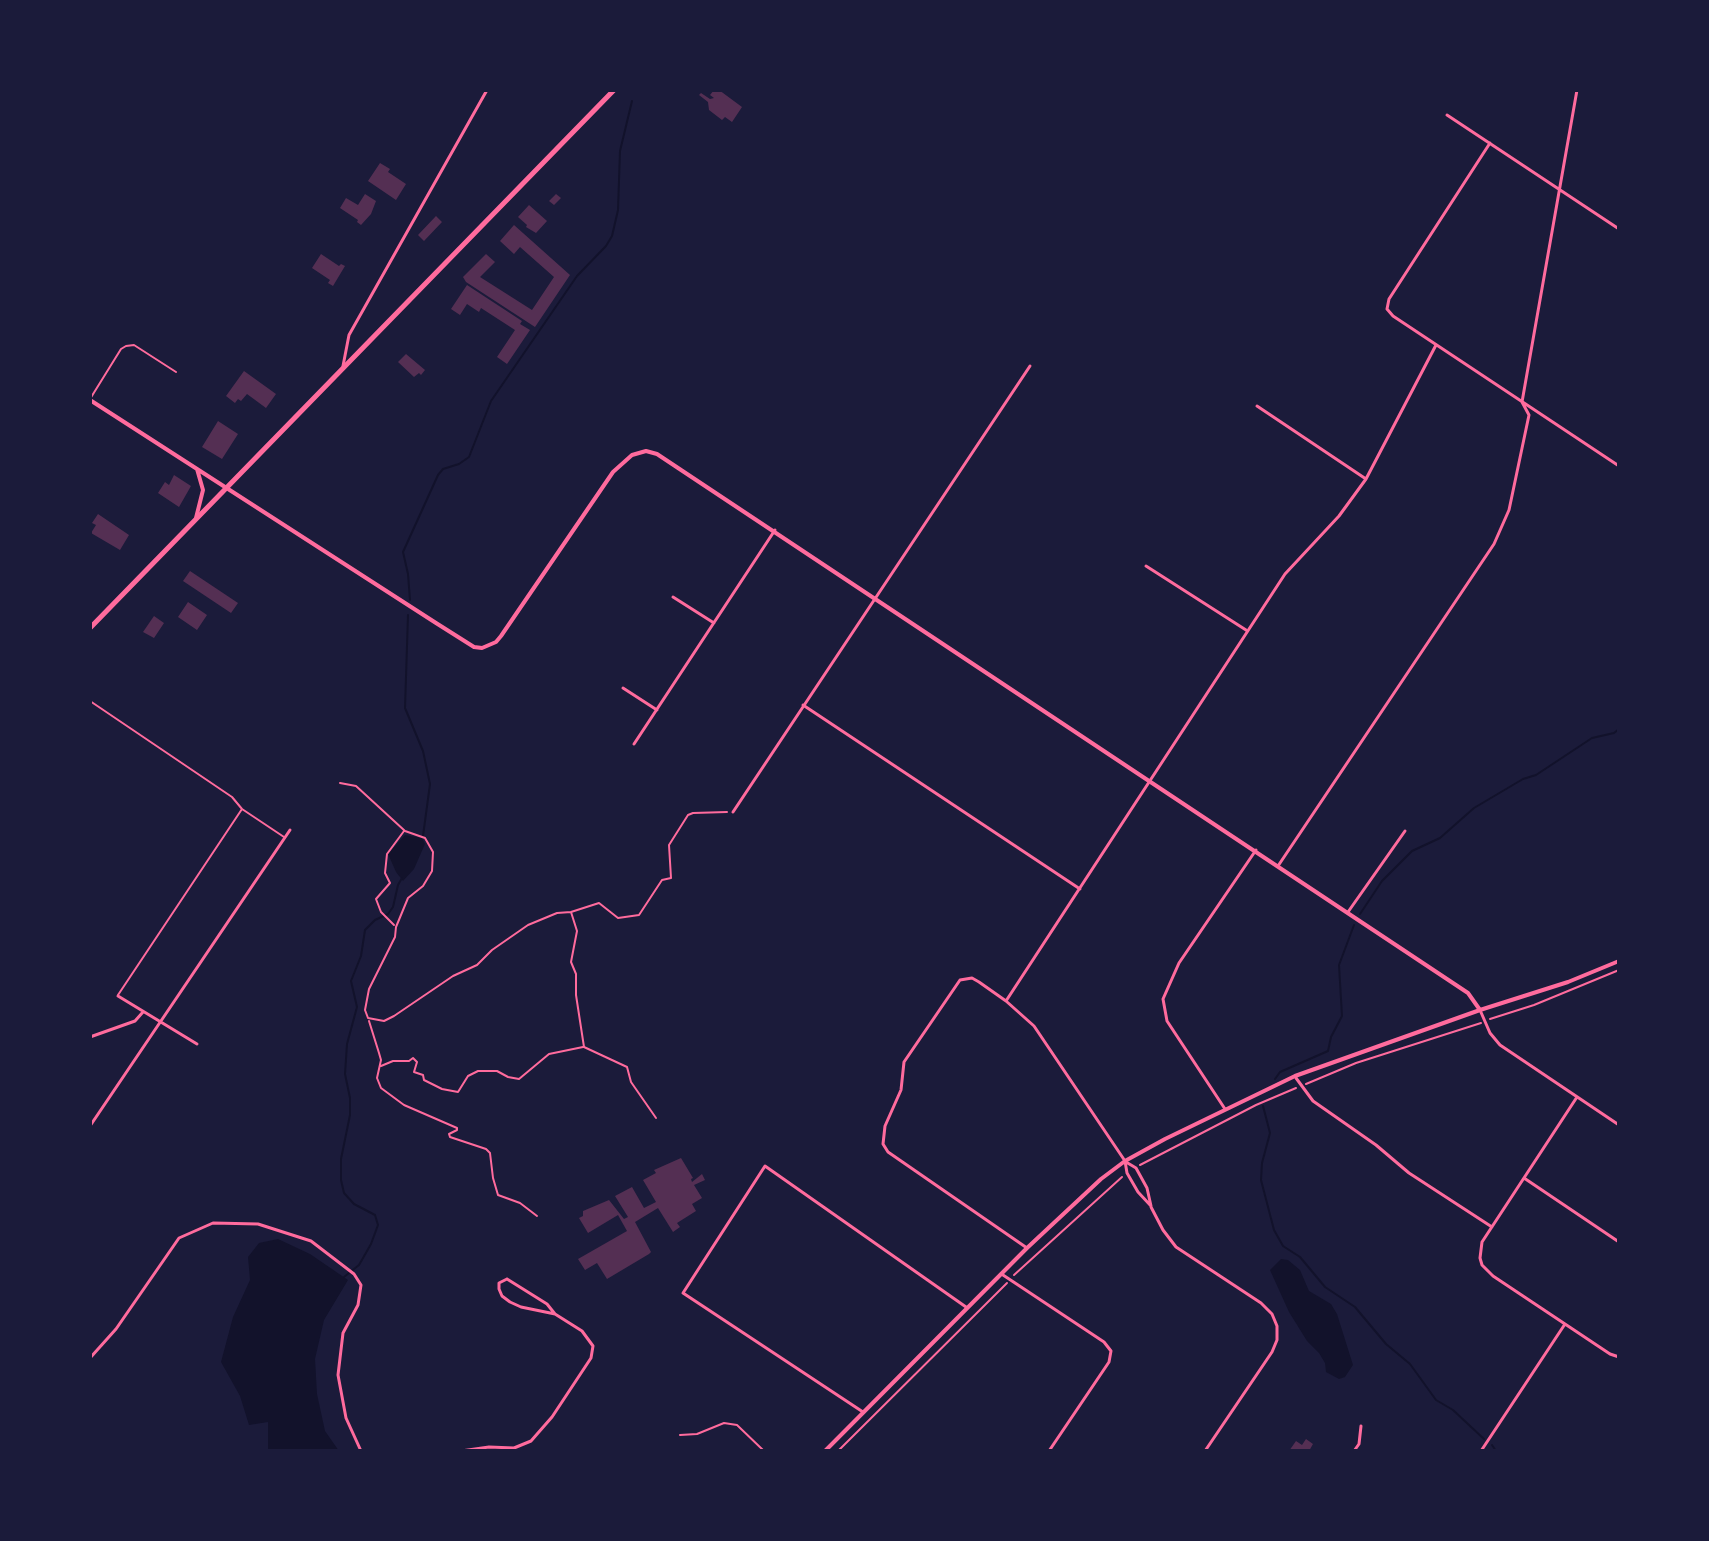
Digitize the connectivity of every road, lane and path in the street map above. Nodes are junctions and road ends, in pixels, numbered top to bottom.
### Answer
1 (487, 90) edge
2 (614, 90) edge
3 (1577, 90) edge
4 (1447, 115) dead end
5 (1490, 143) junction
6 (1558, 190) junction
7 (1619, 229) edge
8 (1436, 345) junction
9 (1030, 366) dead end
10 (343, 369) junction
11 (176, 372) dead end
12 (90, 400) edge
13 (1522, 402) junction
14 (1257, 406) dead end
15 (1619, 466) edge
16 (196, 467) junction
17 (1366, 479) junction
18 (228, 487) junction
19 (195, 522) junction
20 (775, 530) junction
21 (1146, 566) dead end
22 (673, 597) dead end
23 (876, 597) junction
24 (714, 623) junction
25 (90, 628) edge
26 (1246, 630) junction
27 (623, 688) dead end
28 (90, 701) edge
29 (803, 705) junction
30 (657, 710) junction
31 (634, 744) dead end
32 (1150, 782) junction
33 (340, 783) dead end
34 (242, 809) junction
35 (733, 812) joint
36 (290, 830) dead end
37 (405, 831) junction
38 (1405, 831) dead end
39 (285, 838) junction
40 (1256, 850) junction
41 (1278, 866) junction
42 (1081, 890) junction
43 (571, 912) junction
44 (1348, 912) junction
45 (396, 927) junction
46 (1619, 961) edge
47 (1619, 970) edge
48 (118, 996) joint
49 (1006, 1001) junction
50 (1480, 1010) junction
51 (144, 1012) junction
52 (368, 1018) junction
53 (1493, 1018) dead end
54 (161, 1022) junction
55 (90, 1037) edge
56 (197, 1044) dead end
57 (584, 1047) junction
58 (380, 1066) junction
59 (1295, 1076) junction
60 (1577, 1097) junction
61 (1225, 1109) junction
62 (656, 1118) dead end
63 (1619, 1125) edge
64 (90, 1126) edge
65 (1125, 1161) junction
66 (1524, 1178) junction
67 (1151, 1206) junction
68 (537, 1216) dead end
69 (1492, 1227) junction
70 (1619, 1242) edge
71 (1027, 1248) junction
72 (1002, 1275) junction
73 (969, 1309) junction
74 (555, 1314) junction
75 (1565, 1324) junction
76 (1619, 1357) edge
77 (90, 1358) edge
78 (863, 1412) junction
79 (1361, 1426) dead end
80 (680, 1435) dead end
81 (825, 1450) edge
82 (361, 1451) edge
83 (461, 1451) edge
84 (764, 1451) edge
85 (1049, 1451) edge
86 (1205, 1451) edge
87 (1354, 1451) edge
88 (1481, 1451) edge

1 - 10 street
2 - 10 main road
3 - 6 street
4 - 5 street
5 - 6 street
5 - 8 street
6 - 7 street
6 - 13 street
8 - 13 street
8 - 17 street
9 - 23 street
10 - 18 main road
11 - 12 lane
12 - 16 street
13 - 15 street
13 - 41 street
14 - 17 street
16 - 18 street
16 - 19 street
17 - 26 street
18 - 19 main road
18 - 20 street
19 - 25 main road
20 - 23 street
20 - 24 street
21 - 26 street
22 - 24 street
23 - 29 street
23 - 32 street
24 - 30 street
26 - 32 street
27 - 30 street
28 - 34 lane
29 - 35 street
29 - 42 street
30 - 31 street
32 - 40 street
32 - 42 street
33 - 37 path
34 - 39 lane
34 - 48 lane
35 - 43 path
36 - 39 street
37 - 45 path
37 - 45 path
38 - 44 street
39 - 54 street
40 - 41 street
40 - 61 street
41 - 44 street
42 - 49 street
43 - 52 path
43 - 57 path
44 - 50 street
45 - 52 path
46 - 50 street
47 - 53 path
48 - 51 street
49 - 65 street
49 - 71 street
50 - 59 street
50 - 60 street
51 - 54 street
51 - 55 street
52 - 58 path
54 - 56 street
54 - 64 street
57 - 58 path
57 - 62 path
58 - 68 path
59 - 61 street
59 - 69 street
60 - 63 street
60 - 66 street
61 - 65 street
65 - 67 street
65 - 67 street
65 - 71 street
66 - 69 street
66 - 70 street
67 - 86 street
69 - 75 street
71 - 72 street
72 - 73 street
72 - 85 street
73 - 78 street
73 - 78 street
74 - 74 street
74 - 83 street
75 - 76 street
75 - 88 street
77 - 82 street
78 - 81 street
79 - 87 street
80 - 84 lane

